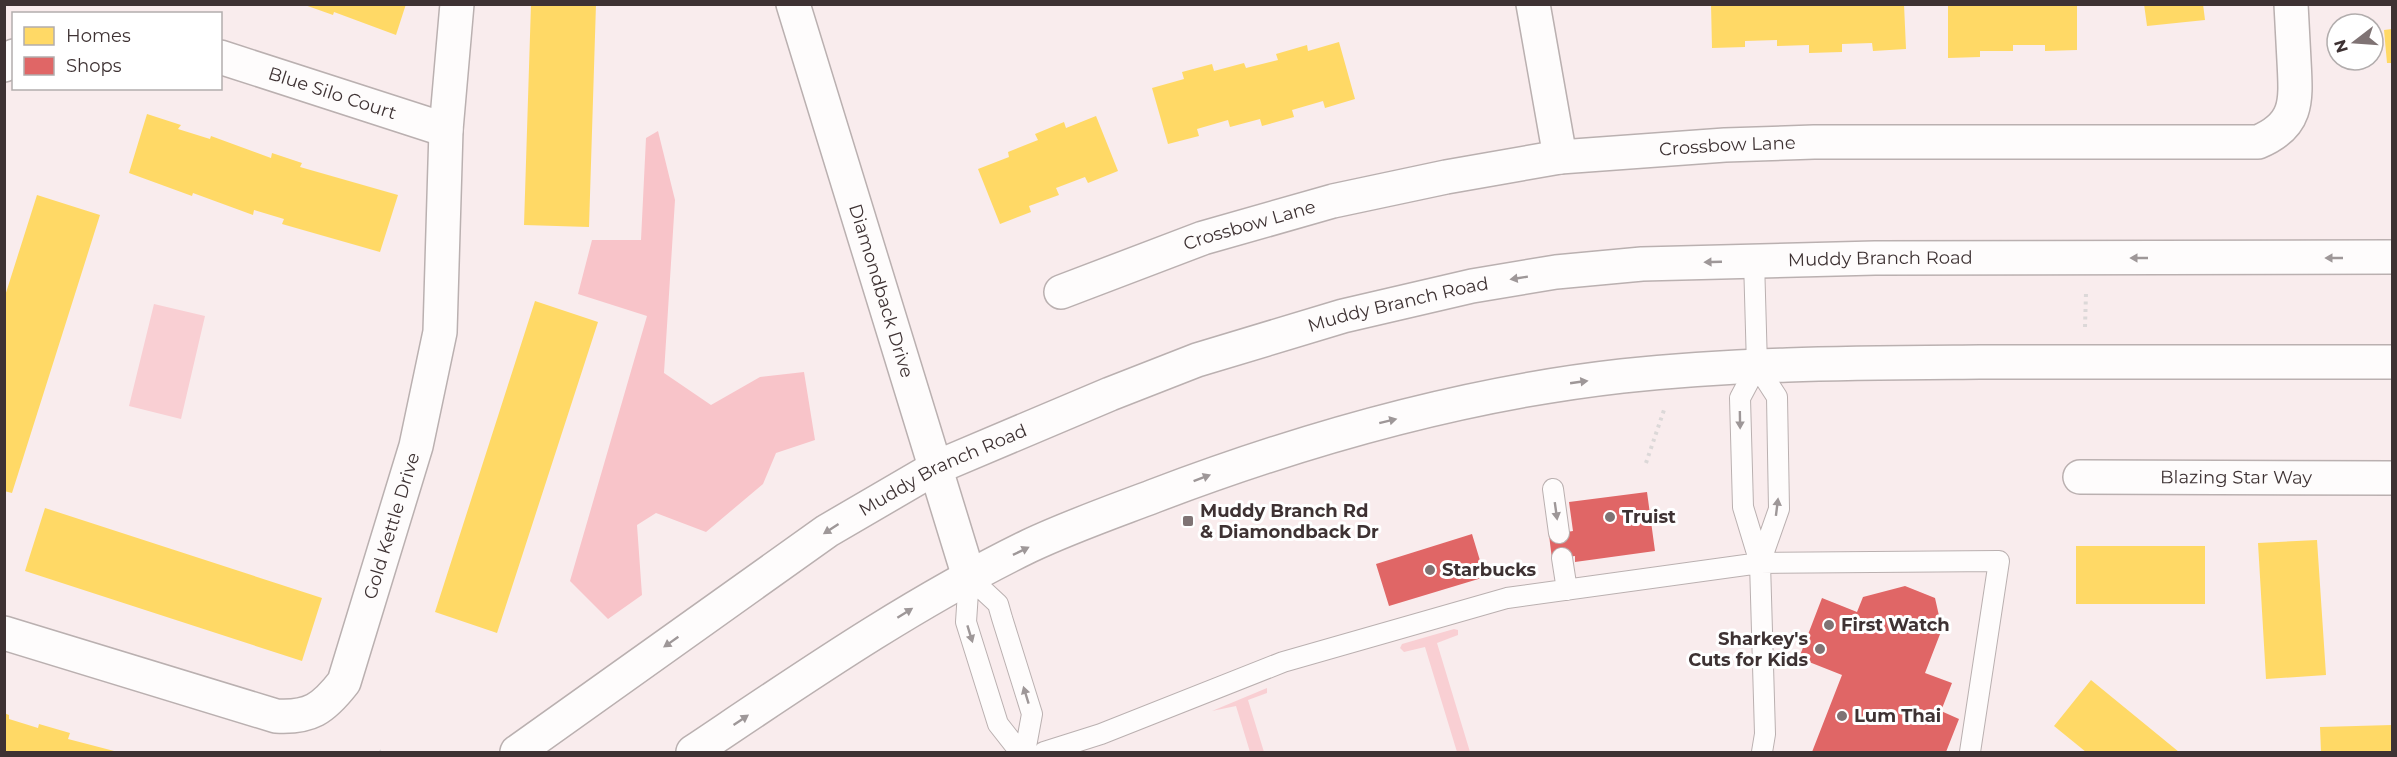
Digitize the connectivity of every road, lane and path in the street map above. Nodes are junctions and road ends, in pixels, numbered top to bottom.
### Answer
1 (457, 4) edge
2 (793, 4) edge
3 (1533, 4) edge
4 (2291, 4) edge
5 (222, 58) edge
6 (446, 130) junction
7 (1560, 157) junction
8 (2392, 258) edge
9 (1754, 260) junction
10 (1061, 292) dead end
11 (2086, 292) dead end
12 (2085, 339) dead end
13 (2392, 362) edge
14 (1757, 366) junction
15 (1667, 401) dead end
16 (1646, 463) dead end
17 (935, 468) junction
18 (2080, 477) dead end
19 (2392, 477) edge
20 (1553, 489) dead end
21 (1559, 533) dead end
22 (1562, 558) dead end
23 (1760, 563) junction
24 (969, 577) junction
25 (1567, 590) junction
26 (4, 633) edge
27 (517, 753) edge
28 (693, 753) edge
29 (1020, 753) edge
30 (1025, 753) edge
31 (1044, 753) edge
32 (1762, 753) edge
33 (1970, 753) edge

1 - 6 main road, Gold Kettle Drive
2 - 17 main road, Diamondback Drive
3 - 7 main road
4 - 7 main road, Crossbow Lane
5 - 6 main road, Blue Silo Court
6 - 26 main road, Gold Kettle Drive
7 - 10 main road, Crossbow Lane
8 -> 9 main road, Muddy Branch Road
9 - 14 lane
9 -> 17 main road, Muddy Branch Road
11 - 12 path
13 - 14 main road
14 -> 23 lane
23 -> 14 lane
24 -> 14 main road
15 - 16 path
17 - 24 main road, Diamondback Drive
17 -> 27 main road, Muddy Branch Road
18 - 19 main road, Blazing Star Way
20 -> 21 lane
22 - 25 lane
23 - 25 lane
23 - 32 lane
23 - 33 lane
28 -> 24 main road
24 -> 29 lane
30 -> 24 lane
25 - 31 lane

